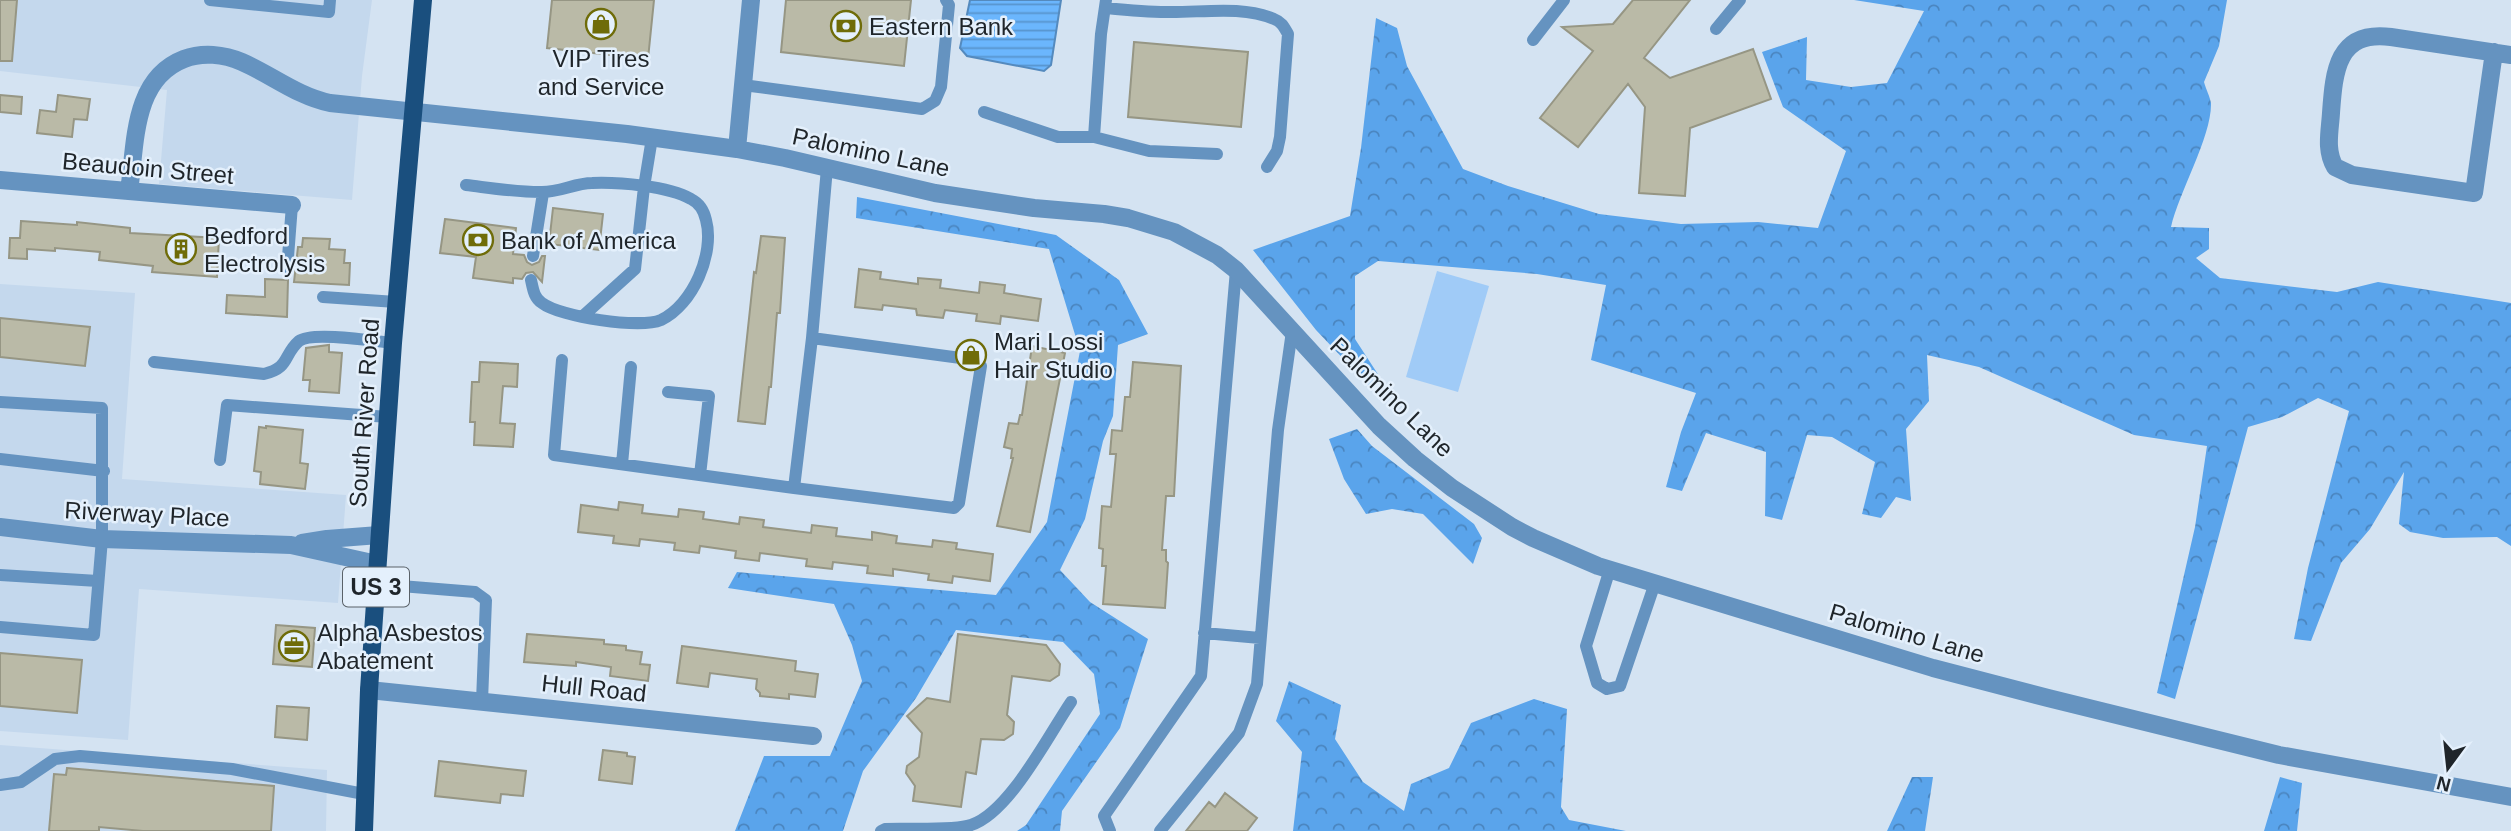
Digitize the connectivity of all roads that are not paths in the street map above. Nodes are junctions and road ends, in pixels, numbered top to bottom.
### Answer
1 (210, 0) edge
2 (330, 0) edge
3 (423, 0) edge
4 (751, 0) edge
5 (946, 0) edge
6 (1563, 0) edge
7 (1740, 0) edge
8 (1106, 4) edge
9 (1716, 29) dead end
10 (1533, 40) dead end
11 (2502, 54) edge
12 (743, 85) junction
13 (412, 110) junction
14 (984, 112) dead end
15 (1094, 136) junction
16 (652, 138) junction
17 (737, 149) junction
18 (1217, 154) dead end
19 (1267, 167) dead end
20 (827, 168) junction
21 (0, 180) edge
22 (467, 186) dead end
23 (644, 187) junction
24 (130, 191) junction
25 (543, 193) junction
26 (292, 205) joint
27 (533, 256) dead end
28 (287, 270) dead end
29 (1236, 270) junction
30 (531, 280) dead end
31 (323, 297) dead end
32 (396, 302) junction
33 (583, 316) junction
34 (1292, 331) junction
35 (812, 338) junction
36 (393, 343) junction
37 (562, 360) dead end
38 (154, 362) dead end
39 (631, 367) dead end
40 (668, 392) dead end
41 (0, 402) edge
42 (388, 417) junction
43 (0, 458) edge
44 (220, 460) dead end
45 (622, 464) junction
46 (104, 471) junction
47 (700, 475) junction
48 (794, 488) junction
49 (0, 527) edge
50 (379, 535) junction
51 (102, 539) junction
52 (291, 545) junction
53 (377, 564) junction
54 (1610, 569) junction
55 (0, 575) edge
56 (98, 581) junction
57 (1655, 583) junction
58 (376, 584) junction
59 (0, 627) edge
60 (1204, 633) junction
61 (1260, 638) junction
62 (369, 690) junction
63 (482, 701) junction
64 (1071, 702) dead end
65 (813, 736) dead end
66 (0, 785) edge
67 (364, 794) junction
68 (2511, 797) edge
69 (364, 831) edge
70 (881, 831) edge
71 (1110, 831) edge
72 (1160, 831) edge

1 - 2 lane
3 - 13 main road, South River Road / US 3
4 - 12 street
5 - 12 lane
6 - 10 lane
7 - 9 lane
8 - 15 lane
8 - 19 lane
11 - 11 street
12 - 17 street
13 - 16 street, Palomino Lane
13 - 24 street, Palomino Lane
13 - 32 main road, South River Road / US 3
14 - 15 lane
15 - 18 lane
16 - 17 street, Palomino Lane
16 - 23 lane
17 - 20 street, Palomino Lane
20 - 29 street, Palomino Lane
20 - 35 lane
21 - 24 street, Beaudoin Street
22 - 25 lane
23 - 25 lane
23 - 33 lane
23 - 33 lane
24 - 26 street, Beaudoin Street
25 - 27 lane
26 - 28 lane
29 - 34 street, Palomino Lane
29 - 60 lane
30 - 33 lane
31 - 32 lane
32 - 36 main road, South River Road / US 3
34 - 54 street, Palomino Lane
34 - 61 lane
35 - 48 lane
35 - 48 lane
36 - 38 lane
36 - 42 main road, South River Road / US 3
37 - 45 lane
39 - 45 lane
40 - 47 lane
41 - 46 lane
42 - 44 lane
42 - 50 main road, South River Road / US 3
43 - 46 lane
45 - 47 lane
46 - 51 lane
47 - 48 lane
49 - 51 street, Riverway Place
50 - 52 street, Riverway Place
50 - 53 main road, South River Road / US 3
51 - 52 street, Riverway Place
51 - 56 lane
52 - 53 street, Riverway Place
53 - 58 main road, South River Road / US 3
54 - 57 street, Palomino Lane
54 - 57 lane
55 - 56 lane
56 - 59 lane
57 - 68 street, Palomino Lane
58 - 62 main road, South River Road / US 3
58 - 63 lane
60 - 61 lane
60 - 71 lane
61 - 72 lane
62 - 63 street, Hull Road
62 - 67 main road, South River Road / US 3
63 - 65 street, Hull Road
64 - 70 lane
66 - 67 lane
67 - 69 main road, South River Road / US 3

